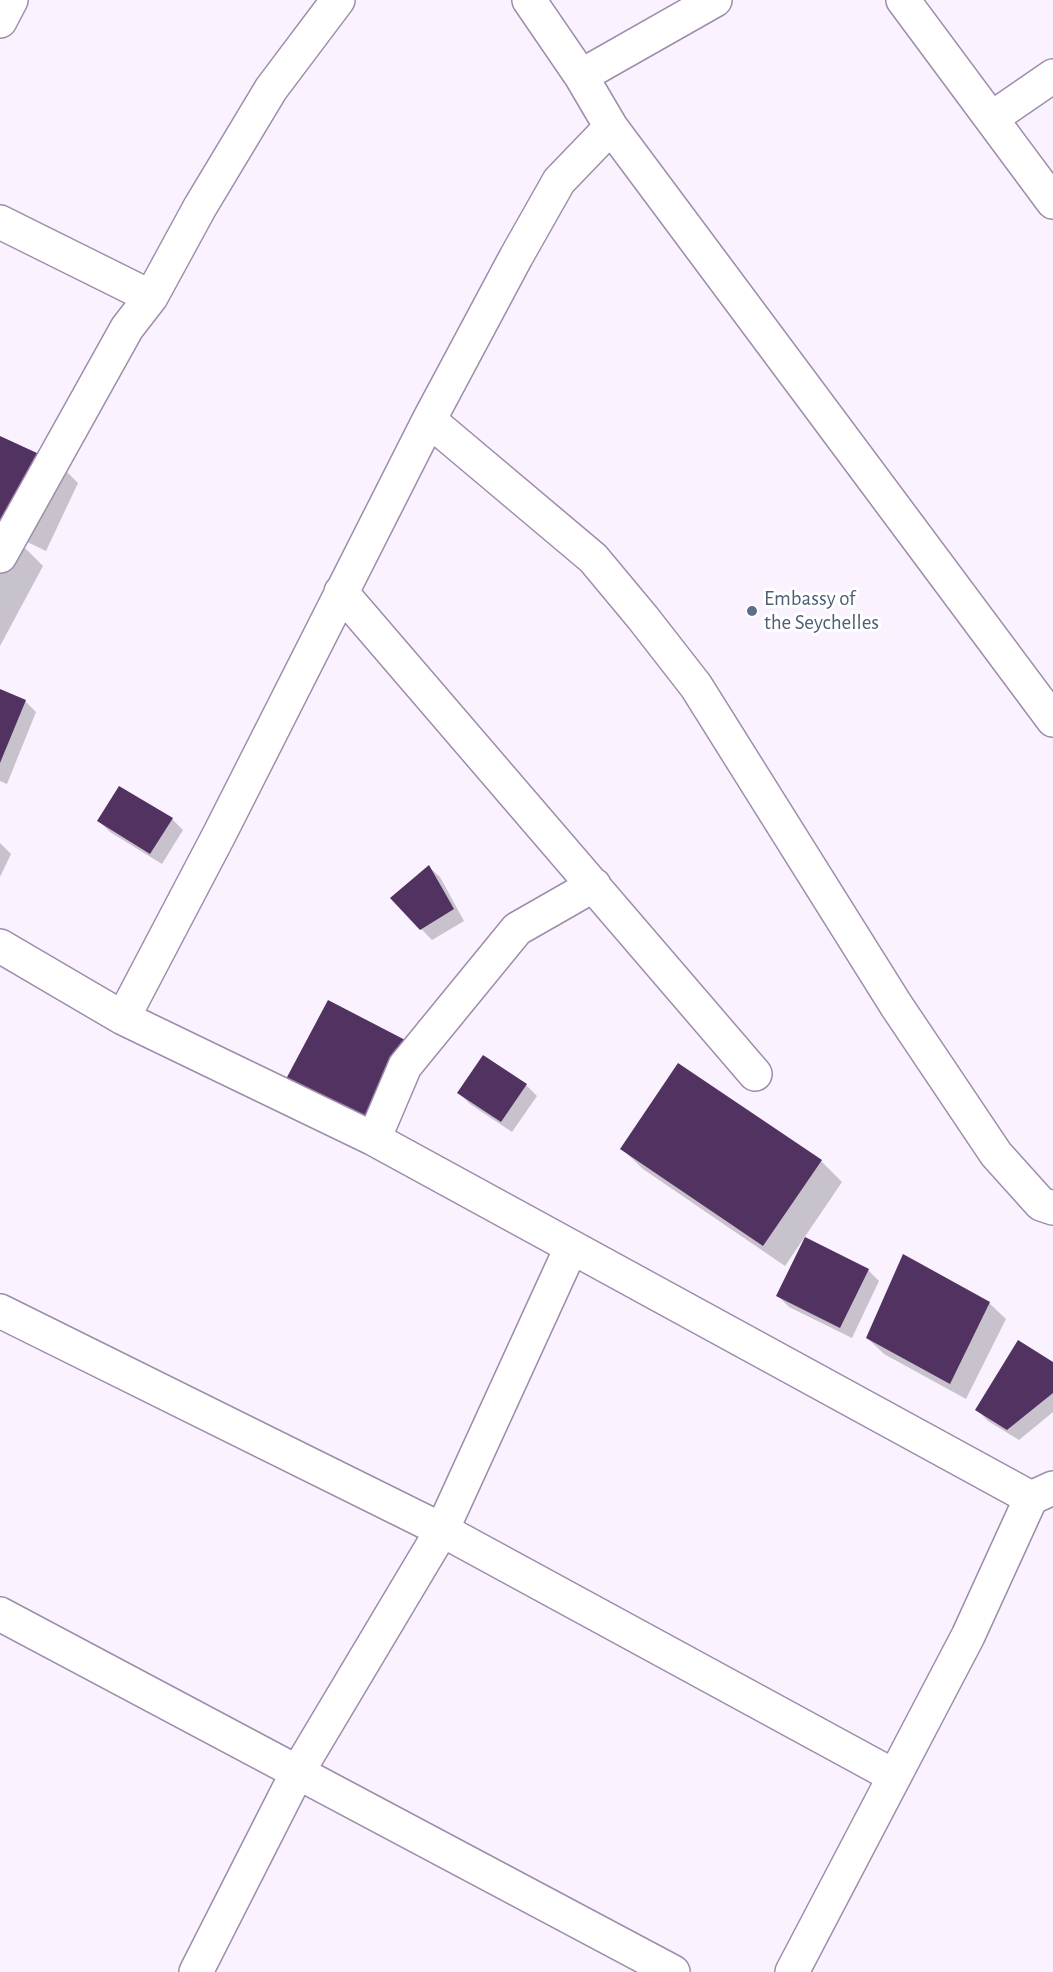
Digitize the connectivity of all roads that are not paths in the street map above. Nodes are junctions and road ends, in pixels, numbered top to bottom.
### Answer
1 (12, 0) edge
2 (338, 0) edge
3 (529, 0) edge
4 (715, 0) edge
5 (903, 0) edge
6 (0, 21) edge
7 (581, 76) junction
8 (1053, 76) edge
9 (992, 118) junction
10 (610, 127) junction
11 (1053, 202) edge
12 (0, 222) edge
13 (151, 297) junction
14 (429, 420) junction
15 (0, 556) edge
16 (341, 592) junction
17 (1053, 720) edge
18 (594, 885) junction
19 (0, 946) edge
20 (123, 1018) junction
21 (755, 1074) dead end
22 (374, 1140) junction
23 (1053, 1208) edge
24 (571, 1248) junction
25 (0, 1311) edge
26 (1042, 1493) edge
27 (442, 1530) junction
28 (0, 1614) edge
29 (297, 1773) junction
30 (894, 1776) junction
31 (196, 1972) edge
32 (673, 1972) edge
33 (792, 1972) edge

1 - 6 street
2 - 13 street
3 - 7 street
4 - 7 street
5 - 9 street
7 - 10 street
8 - 9 street
9 - 11 street
10 - 14 street
10 - 17 street
12 - 13 street
13 - 15 street
14 - 16 street
14 - 23 street
16 - 18 street
16 - 20 street
18 - 21 street
18 - 22 street
19 - 20 street
20 - 22 street
22 - 24 street
24 - 26 street
24 - 27 street
25 - 27 street
26 - 30 street
27 - 29 street
27 - 30 street
28 - 29 street
29 - 31 street
29 - 32 street
30 - 33 street

